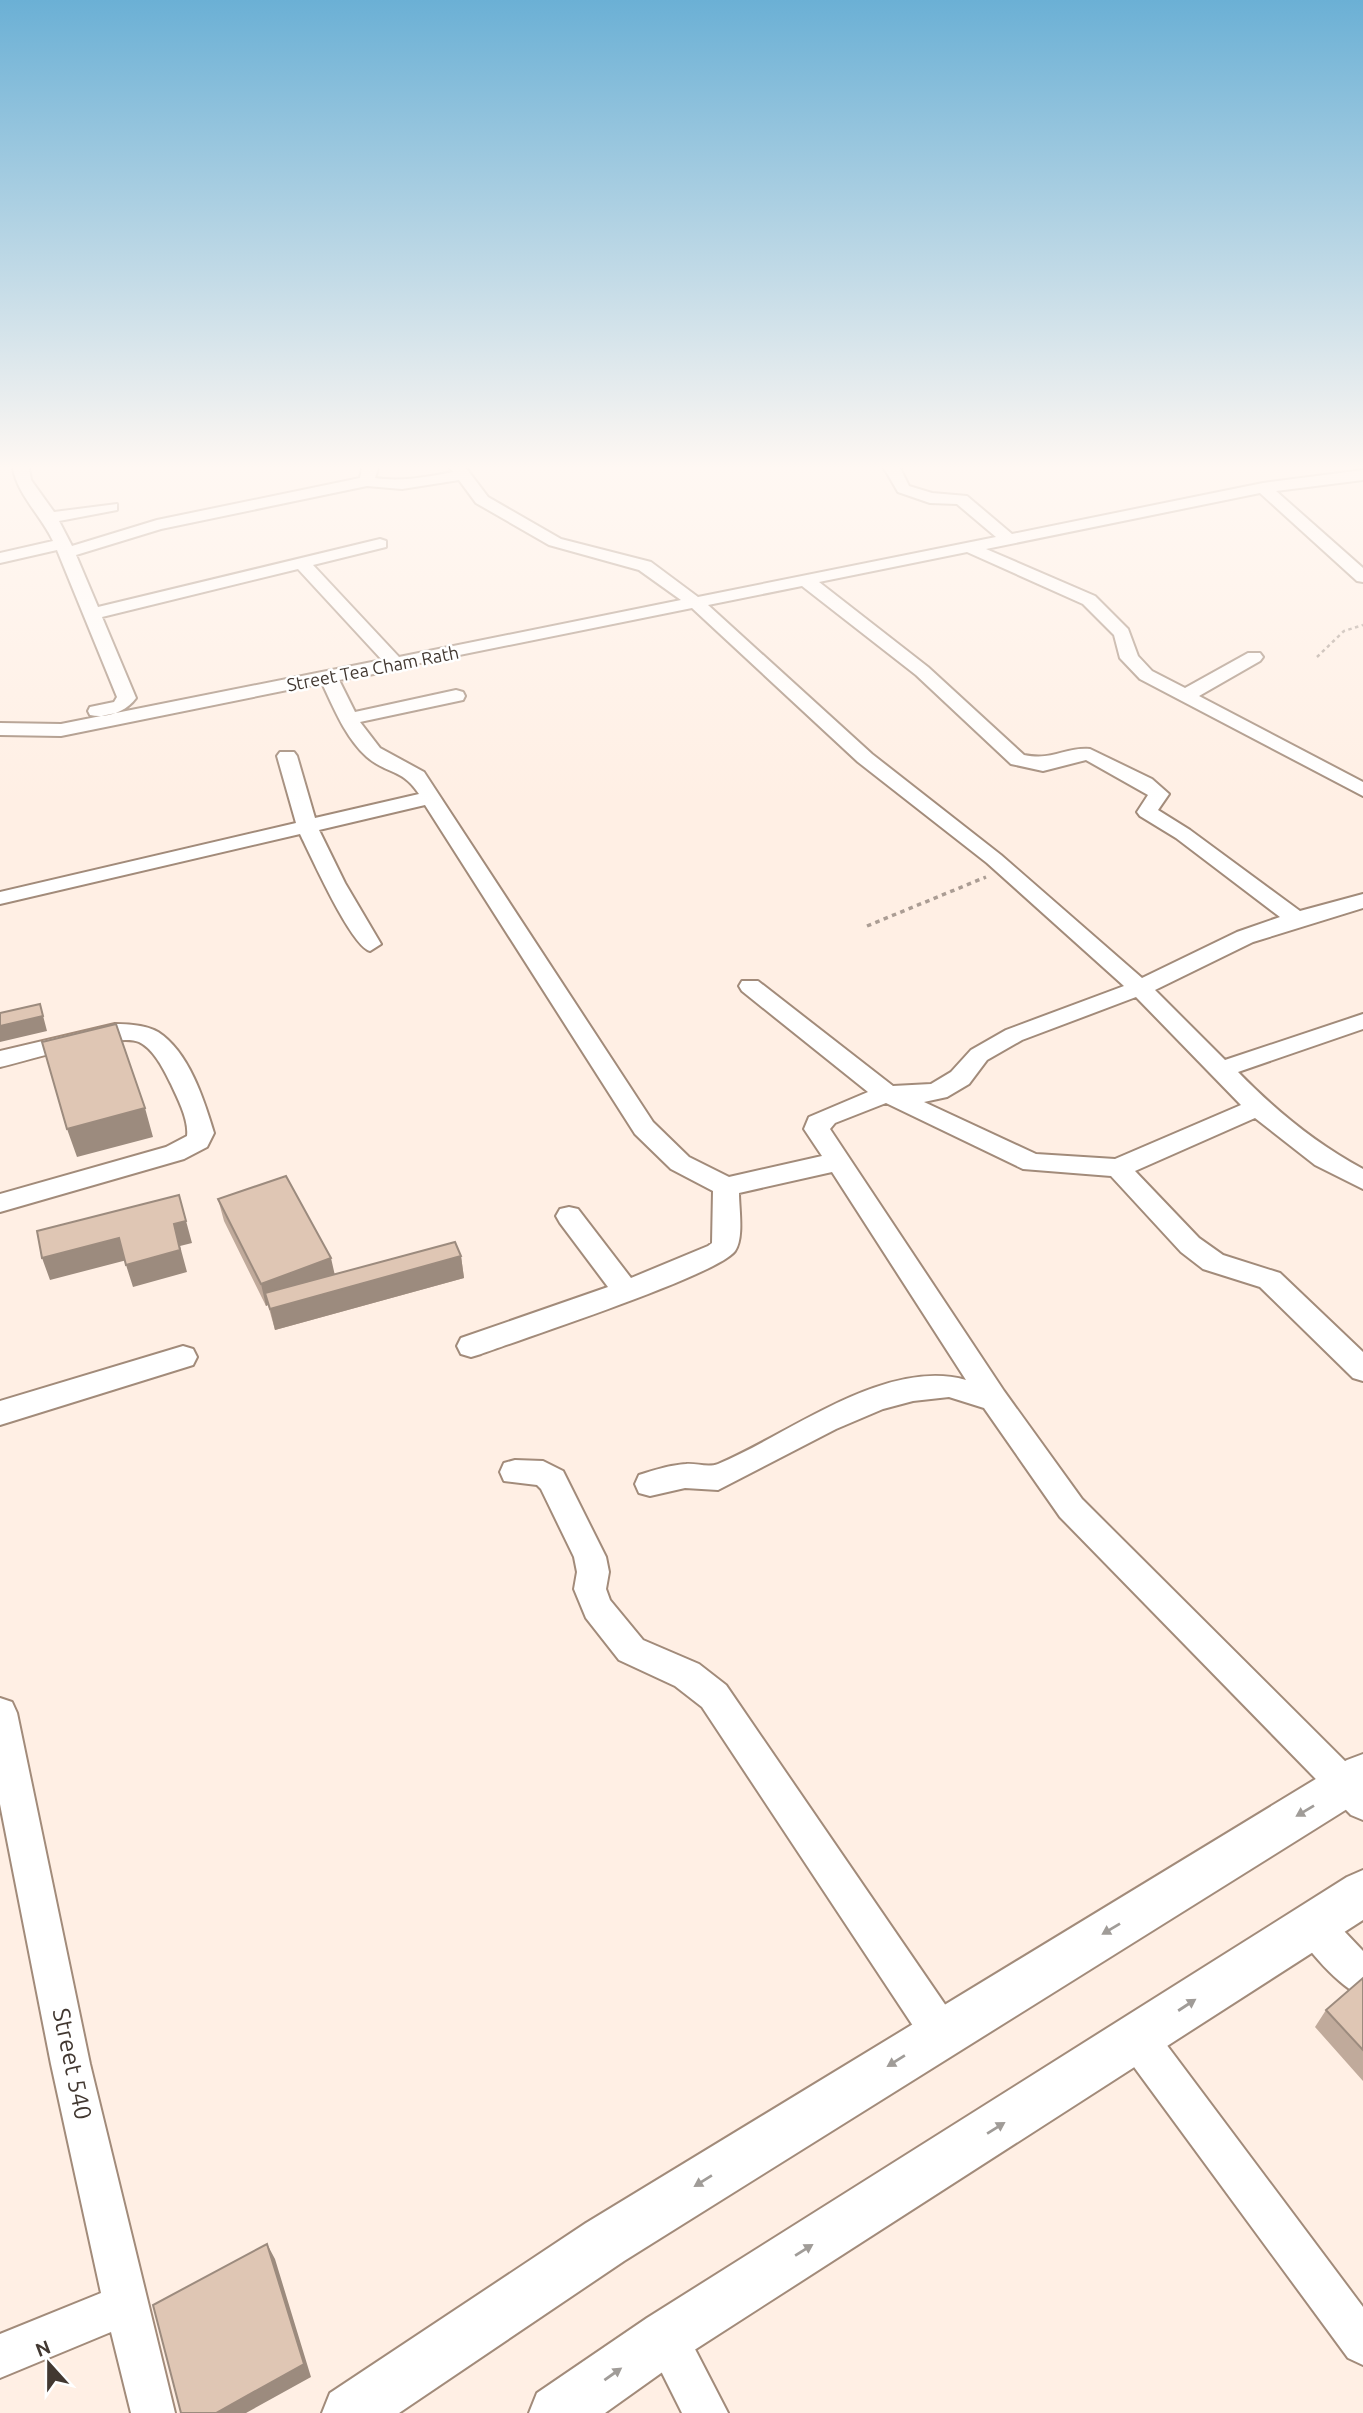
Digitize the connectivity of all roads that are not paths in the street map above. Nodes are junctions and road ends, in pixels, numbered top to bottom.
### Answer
1 (805, 580) edge
2 (77, 581) edge
3 (233, 581) edge
4 (319, 581) edge
5 (665, 581) edge
6 (802, 581) edge
7 (1045, 581) edge
8 (697, 604) junction
9 (91, 614) junction
10 (1254, 657) dead end
11 (397, 664) junction
12 (330, 678) junction
13 (456, 696) dead end
14 (1183, 697) junction
15 (349, 719) junction
16 (22, 726) junction
17 (0, 729) edge
18 (287, 755) dead end
19 (1363, 790) edge
20 (432, 797) junction
21 (307, 826) junction
22 (0, 898) edge
23 (1363, 901) edge
24 (1296, 919) junction
25 (370, 944) dead end
26 (750, 986) dead end
27 (1140, 988) junction
28 (1363, 1021) edge
29 (0, 1059) edge
30 (1222, 1069) junction
31 (887, 1094) junction
32 (1258, 1107) junction
33 (840, 1161) junction
34 (1118, 1168) junction
35 (1363, 1180) edge
36 (726, 1187) junction
37 (0, 1203) edge
38 (569, 1216) dead end
39 (626, 1291) junction
40 (471, 1346) dead end
41 (183, 1357) dead end
42 (1363, 1370) edge
43 (994, 1399) junction
44 (0, 1413) edge
45 (515, 1472) dead end
46 (650, 1484) dead end
47 (0, 1713) edge
48 (1358, 1787) edge
49 (1363, 1894) edge
50 (1313, 1925) junction
51 (1363, 1978) edge
52 (941, 2033) junction
53 (1137, 2038) junction
54 (124, 2305) junction
55 (666, 2337) junction
56 (1363, 2343) edge
57 (0, 2356) edge
58 (153, 2413) edge
59 (350, 2413) edge
60 (557, 2413) edge
61 (706, 2413) edge

1 - 24 street
2 - 9 street
3 - 9 street
4 - 11 street
5 - 8 street
6 - 8 street, Street Tea Cham Rath
7 - 14 street
8 - 11 street, Street Tea Cham Rath
8 - 27 street
9 - 16 street
10 - 14 street
11 - 12 street, Street Tea Cham Rath
12 - 15 street
12 - 16 street, Street Tea Cham Rath
13 - 15 street
14 - 19 street
15 - 20 street
16 - 17 street, Street Tea Cham Rath
18 - 21 street
20 - 21 street
20 - 36 street
21 - 22 street
21 - 25 street
23 - 24 street
24 - 27 street
26 - 31 street
27 - 30 street
27 - 31 street
28 - 30 street
29 - 37 street
30 - 32 street
31 - 33 street
31 - 34 street
32 - 34 street
32 - 35 street
33 - 36 street
33 - 43 street
34 - 42 street
36 - 39 street
38 - 39 street
39 - 40 street
41 - 44 street
43 - 46 street
43 - 48 street
45 - 52 street
47 - 54 street, Street 540
48 -> 52 main road
49 - 50 main road
50 - 51 street
53 -> 50 main road
52 -> 59 main road
55 -> 53 main road
53 - 56 street
54 - 57 street
54 - 58 street, Street 540
60 -> 55 main road
55 - 61 street

